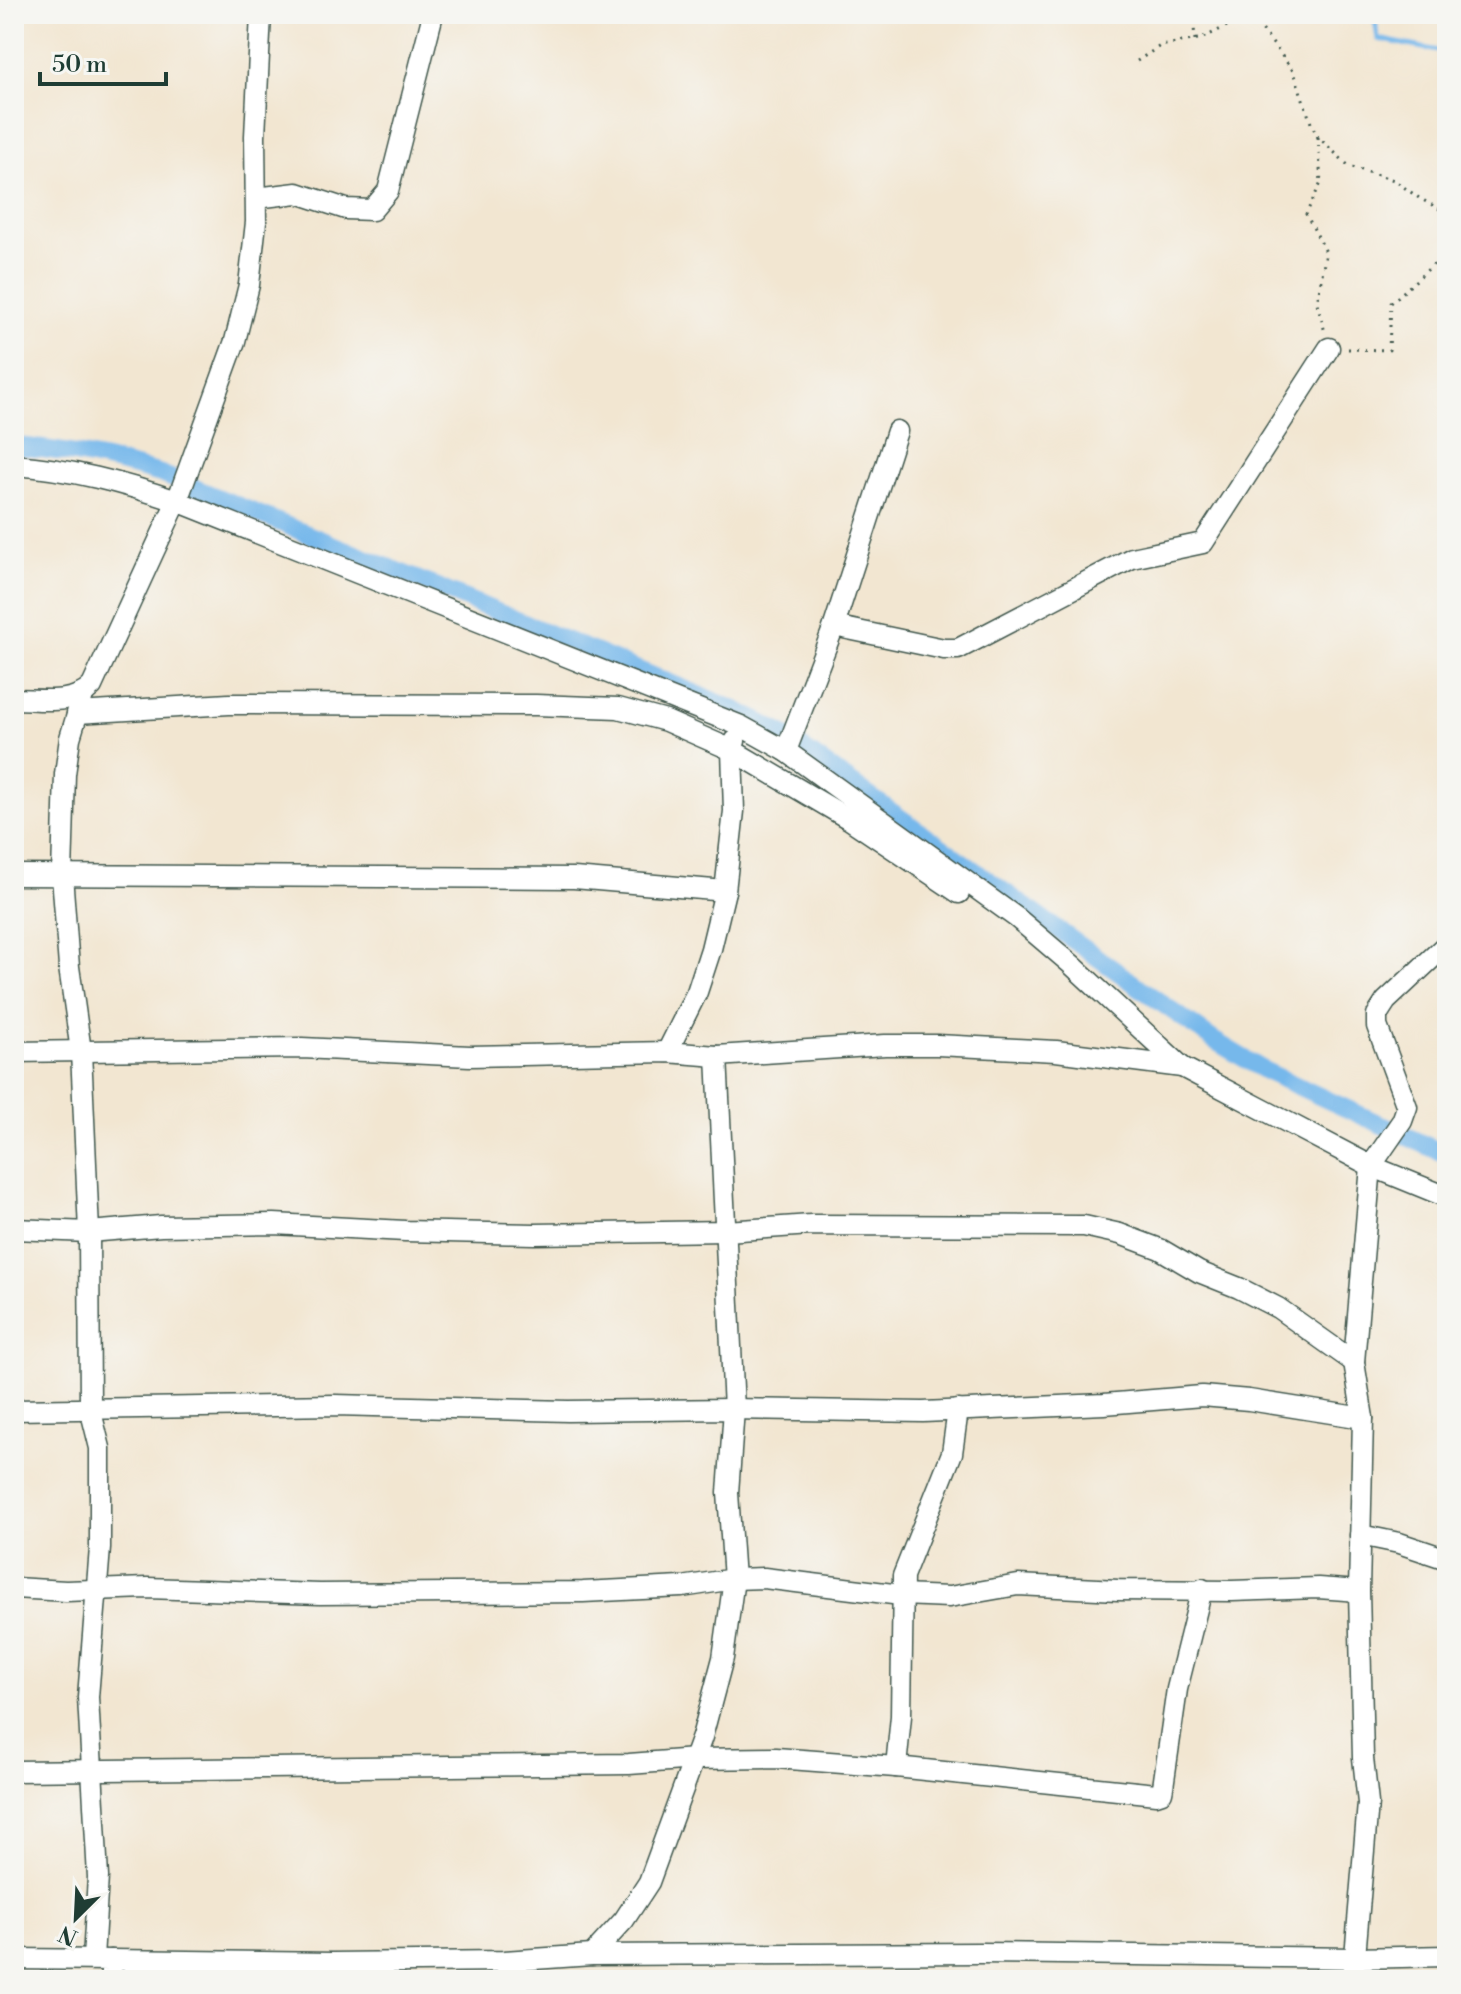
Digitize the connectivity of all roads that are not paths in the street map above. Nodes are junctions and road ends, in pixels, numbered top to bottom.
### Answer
1 (261, 14) edge
2 (433, 14) edge
3 (256, 198) junction
4 (1329, 348) road end
5 (897, 431) dead end
6 (14, 465) edge
7 (177, 501) junction
8 (834, 626) junction
9 (14, 699) edge
10 (80, 704) junction
11 (741, 726) junction
12 (732, 750) junction
13 (786, 751) junction
14 (14, 875) edge
15 (62, 875) junction
16 (725, 891) junction
17 (1017, 918) junction
18 (1447, 944) edge
19 (81, 1051) junction
20 (14, 1052) edge
21 (667, 1052) junction
22 (717, 1056) junction
23 (1182, 1067) junction
24 (1371, 1166) junction
25 (1447, 1197) edge
26 (14, 1229) edge
27 (726, 1231) junction
28 (89, 1232) junction
29 (1354, 1362) junction
30 (90, 1408) junction
31 (734, 1409) junction
32 (14, 1410) edge
33 (958, 1410) junction
34 (1363, 1418) junction
35 (1360, 1535) junction
36 (1447, 1559) edge
37 (734, 1579) junction
38 (14, 1588) edge
39 (97, 1588) junction
40 (1202, 1589) junction
41 (1359, 1591) junction
42 (901, 1595) junction
43 (695, 1759) junction
44 (896, 1767) junction
45 (93, 1770) junction
46 (14, 1771) edge
47 (592, 1955) junction
48 (1447, 1956) edge
49 (1355, 1958) junction
50 (14, 1959) edge
51 (105, 1966) edge
52 (1353, 1980) edge

1 - 3 street
2 - 3 street
3 - 7 street
4 - 8 street
5 - 8 street
6 - 7 street
7 - 10 street
7 - 11 street
8 - 13 street
9 - 10 street
10 - 12 street
10 - 15 street
11 - 12 street
11 - 13 street
12 - 16 street
12 - 17 street
13 - 17 street
14 - 15 street
15 - 16 street
15 - 19 street
16 - 21 street
17 - 23 street
18 - 24 street
19 - 20 street
19 - 21 street
19 - 28 street
21 - 22 street
22 - 23 street
22 - 27 street
23 - 24 street
24 - 25 street
24 - 29 street
26 - 28 street
27 - 28 street
27 - 29 street
27 - 31 street
28 - 30 street
29 - 34 street
30 - 31 street
30 - 32 street
30 - 39 street
31 - 33 street
31 - 37 street
33 - 34 street
33 - 42 street
34 - 35 street
35 - 36 street
35 - 41 street
37 - 39 street
37 - 42 street
37 - 43 street
38 - 39 street
39 - 45 street
40 - 41 street
40 - 42 street
40 - 44 street
41 - 49 street
42 - 44 street
43 - 44 street
43 - 45 street
43 - 47 street
45 - 46 street
45 - 51 street
47 - 49 street
47 - 51 street
48 - 49 street
49 - 52 street
50 - 51 street

